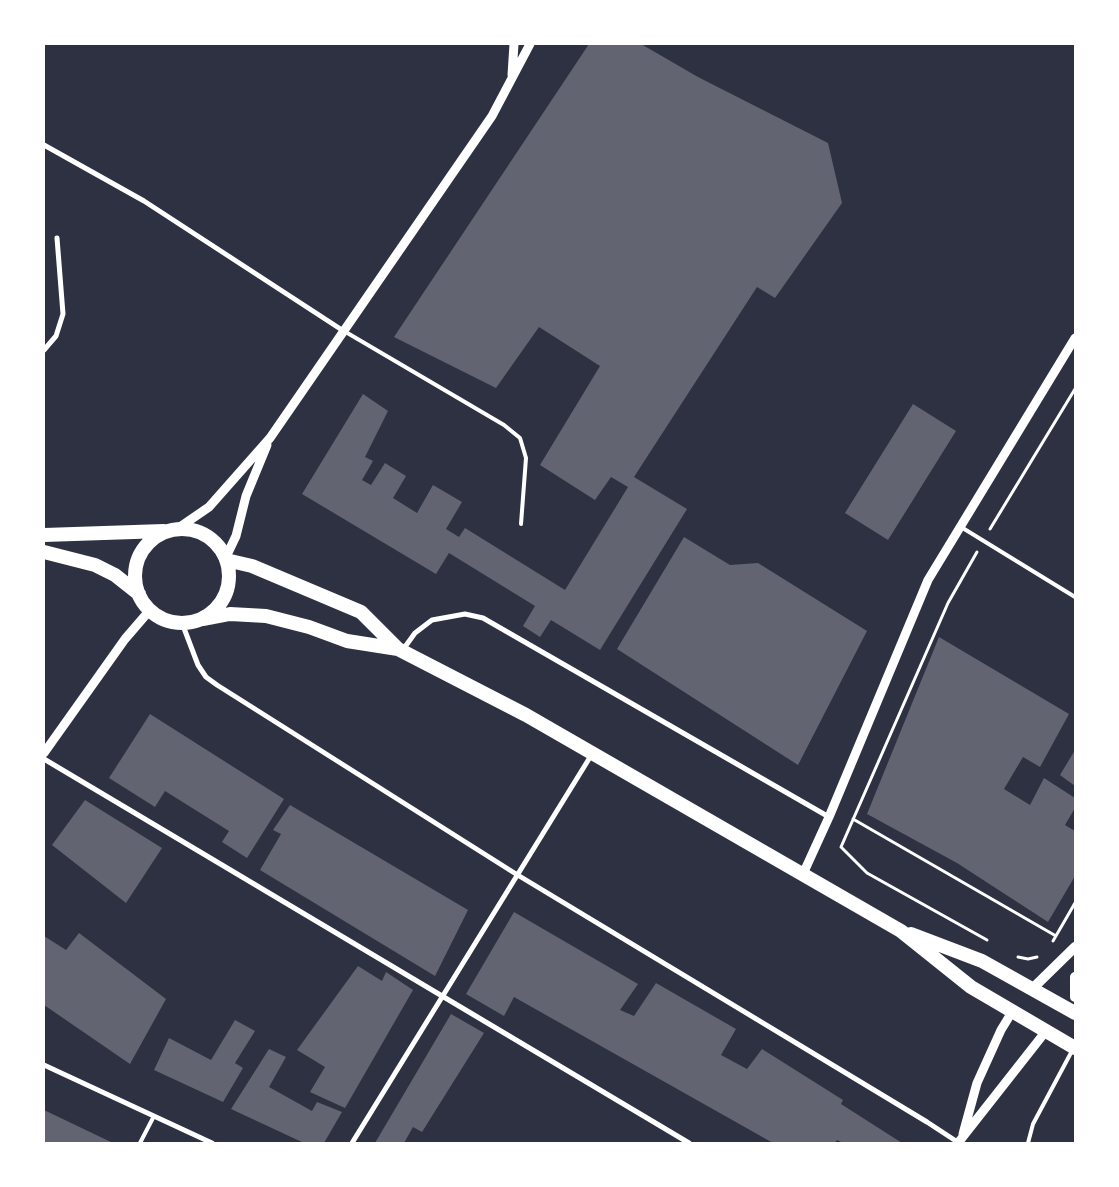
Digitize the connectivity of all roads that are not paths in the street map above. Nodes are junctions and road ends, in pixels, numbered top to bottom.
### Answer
1 (514, 44) edge
2 (530, 44) edge
3 (512, 80) junction
4 (44, 145) edge
5 (57, 238) dead end
6 (342, 330) junction
7 (1075, 338) edge
8 (44, 350) edge
9 (270, 438) junction
10 (521, 524) dead end
11 (961, 527) junction
12 (175, 530) junction
13 (44, 535) edge
14 (44, 552) edge
15 (226, 559) junction
16 (139, 594) junction
17 (1075, 597) edge
18 (150, 610) junction
19 (198, 620) junction
20 (182, 623) junction
21 (400, 650) junction
22 (44, 753) edge
23 (592, 754) junction
24 (44, 758) edge
25 (829, 817) junction
26 (516, 874) junction
27 (803, 874) junction
28 (901, 931) junction
29 (1075, 947) edge
30 (1075, 977) edge
31 (1032, 988) junction
32 (1075, 997) edge
33 (442, 998) junction
34 (1012, 1012) junction
35 (1075, 1013) edge
36 (1046, 1031) junction
37 (1075, 1048) edge
38 (44, 1065) edge
39 (154, 1116) junction
40 (960, 1142) edge
41 (140, 1143) edge
42 (212, 1143) edge
43 (352, 1143) edge
44 (689, 1143) edge
45 (1028, 1143) edge

1 - 3 street
2 - 3 street
3 - 6 street
4 - 6 street
5 - 8 street
6 - 9 street
6 - 10 lane
7 - 11 street
9 - 12 street
9 - 15 street
11 - 17 lane
11 - 25 street
12 - 13 highway
12 - 15 highway
12 - 16 highway
14 - 16 highway
15 - 19 highway
15 - 21 highway
16 - 18 highway
18 - 20 highway
18 - 22 street
19 - 20 highway
19 - 21 highway
20 - 26 street
21 - 23 highway
21 - 25 street
23 - 26 street
23 - 27 highway
24 - 33 street
25 - 27 street
26 - 33 street
26 - 40 street
27 - 28 highway
28 - 31 highway
28 - 34 highway
29 - 31 main road
30 - 32 main road
31 - 35 highway
33 - 43 street
33 - 44 street
34 - 36 highway
34 - 40 street
36 - 37 highway
36 - 40 street
37 - 45 lane
38 - 39 street
39 - 41 lane
39 - 42 street

